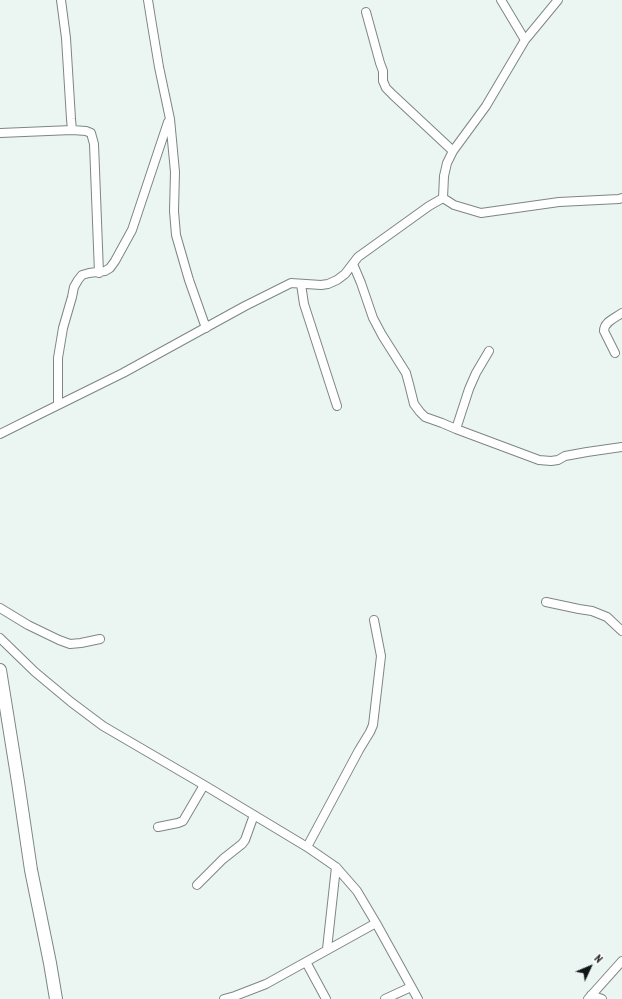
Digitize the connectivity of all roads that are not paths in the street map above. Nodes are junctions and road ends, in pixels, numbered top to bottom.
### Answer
1 (61, 0) edge
2 (148, 0) edge
3 (501, 0) edge
4 (558, 0) edge
5 (366, 12) dead end
6 (525, 40) junction
7 (170, 119) junction
8 (72, 130) junction
9 (0, 133) edge
10 (453, 151) junction
11 (443, 198) junction
12 (621, 200) edge
13 (353, 264) junction
14 (99, 272) junction
15 (301, 284) junction
16 (622, 313) edge
17 (206, 328) junction
18 (490, 351) dead end
19 (615, 353) dead end
20 (58, 405) junction
21 (337, 406) dead end
22 (456, 430) junction
23 (0, 434) edge
24 (622, 448) edge
25 (546, 602) dead end
26 (0, 608) edge
27 (374, 620) dead end
28 (622, 631) edge
29 (0, 638) edge
30 (100, 639) dead end
31 (0, 670) edge
32 (204, 785) junction
33 (254, 815) junction
34 (158, 827) dead end
35 (308, 848) junction
36 (336, 867) junction
37 (197, 885) dead end
38 (376, 923) junction
39 (327, 949) junction
40 (622, 961) edge
41 (306, 962) junction
42 (411, 987) junction
43 (590, 997) edge
44 (56, 999) edge
45 (224, 999) edge
46 (326, 999) edge
47 (384, 999) edge
48 (418, 999) edge
49 (602, 999) edge

1 - 8 street
2 - 7 street
3 - 6 street
4 - 6 street
5 - 10 street
6 - 10 street
7 - 14 street
7 - 17 street
8 - 9 street
8 - 14 street
10 - 11 street
11 - 12 street
11 - 13 street
13 - 15 street
13 - 22 street
14 - 20 street
15 - 17 street
15 - 21 street
16 - 19 street
17 - 20 street
18 - 22 street
20 - 23 street
22 - 24 street
25 - 28 street
26 - 30 street
27 - 35 street
29 - 32 street
31 - 44 main road
32 - 33 street
32 - 34 street
33 - 35 street
33 - 37 street
35 - 36 street
36 - 38 street
36 - 39 street
38 - 39 street
38 - 42 street
39 - 41 street
40 - 43 street
41 - 45 street
41 - 46 street
42 - 47 street
42 - 48 street
43 - 49 street

